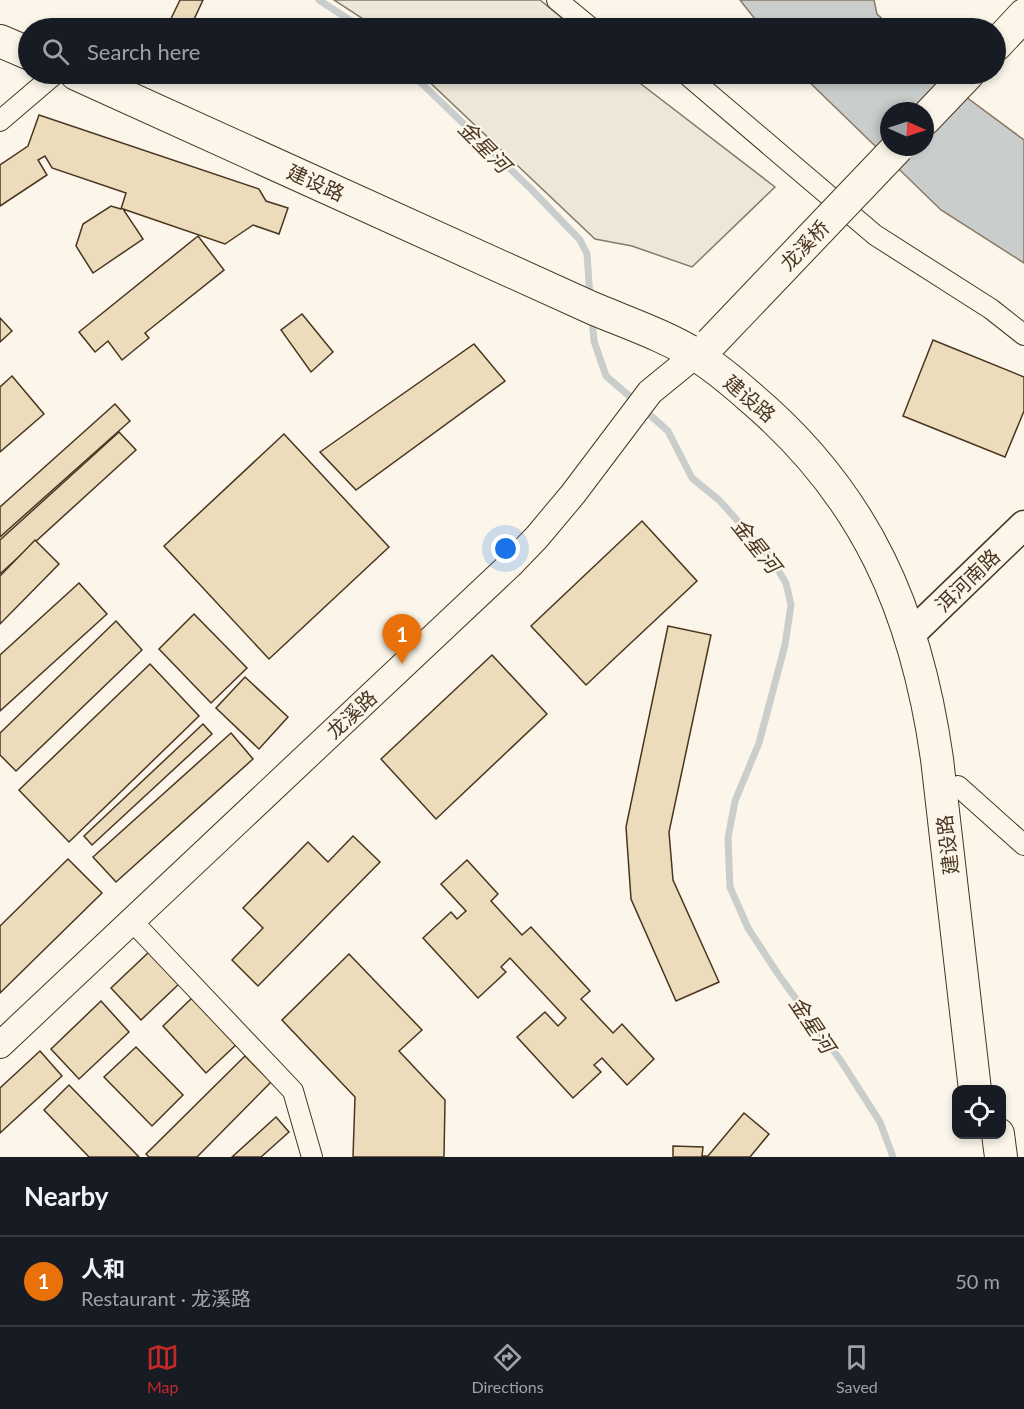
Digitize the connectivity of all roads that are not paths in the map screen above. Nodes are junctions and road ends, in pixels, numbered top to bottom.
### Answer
1 (557, 0) edge
2 (1015, 0) edge
3 (1024, 9) edge
4 (1024, 15) edge
5 (0, 18) edge
6 (579, 18) edge
7 (18, 26) edge
8 (1006, 34) edge
9 (0, 41) edge
10 (18, 49) edge
11 (43, 84) edge
12 (99, 84) edge
13 (148, 84) edge
14 (698, 84) edge
15 (958, 84) edge
16 (934, 109) edge
17 (0, 121) edge
18 (889, 156) edge
19 (555, 280) junction
20 (1024, 335) edge
21 (703, 349) junction
22 (1024, 525) edge
23 (918, 628) junction
24 (958, 786) junction
25 (1024, 845) edge
26 (132, 921) junction
27 (0, 1046) edge
28 (975, 1085) edge
29 (993, 1085) edge
30 (981, 1139) edge
31 (999, 1139) edge
32 (312, 1157) edge
33 (983, 1157) edge
34 (1001, 1157) edge

1 - 6 street
2 - 3 street
4 - 8 main road
5 - 7 main road
9 - 10 main road
11 - 17 street
12 - 19 main road, 建设路
13 - 19 main road, 建设路
14 - 20 street
15 - 16 main road
18 - 21 main road, 龙溪桥, bridge
19 - 21 main road, 建设路
21 - 23 main road, 建设路
21 - 26 street, 龙溪路
22 - 23 main road, 洱河南路
23 - 24 main road, 建设路
23 - 28 main road, 建设路
24 - 25 street
24 - 29 main road, 建设路
26 - 27 street, 龙溪路
26 - 32 street
30 - 33 main road
31 - 34 main road

